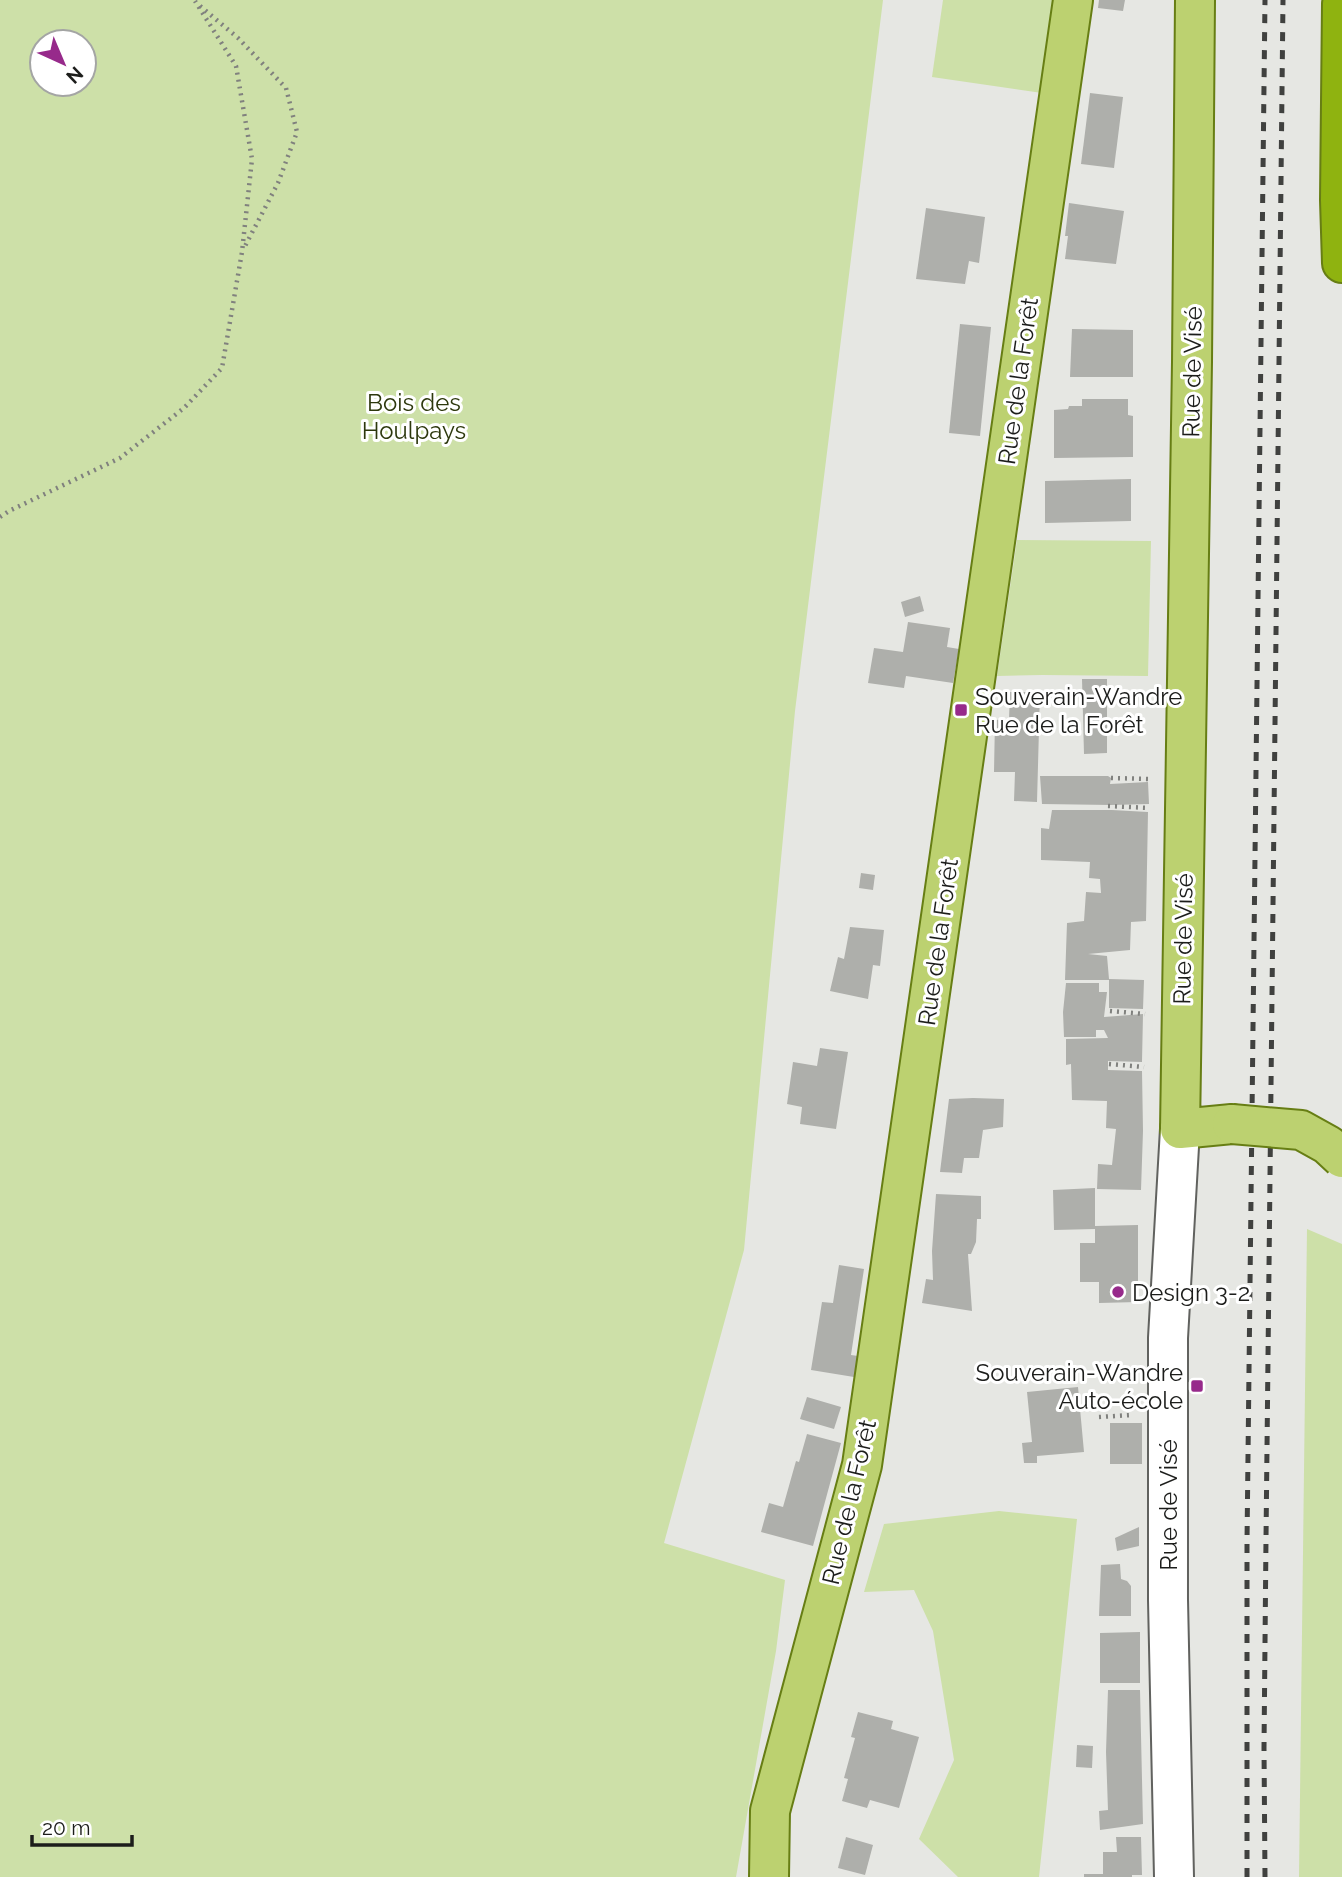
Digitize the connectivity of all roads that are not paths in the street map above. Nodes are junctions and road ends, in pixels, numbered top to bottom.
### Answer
1 (1073, 0) edge
2 (1195, 0) edge
3 (1342, 4) edge
4 (1342, 263) edge
5 (1180, 1129) junction
6 (1342, 1157) edge
7 (769, 1877) edge
8 (1174, 1877) edge

1 - 7 main road, Rue de la Forêt
2 - 5 main road, Rue de Visé
3 - 4 highway
5 - 6 main road, bridge
5 - 8 street, Rue de Visé

